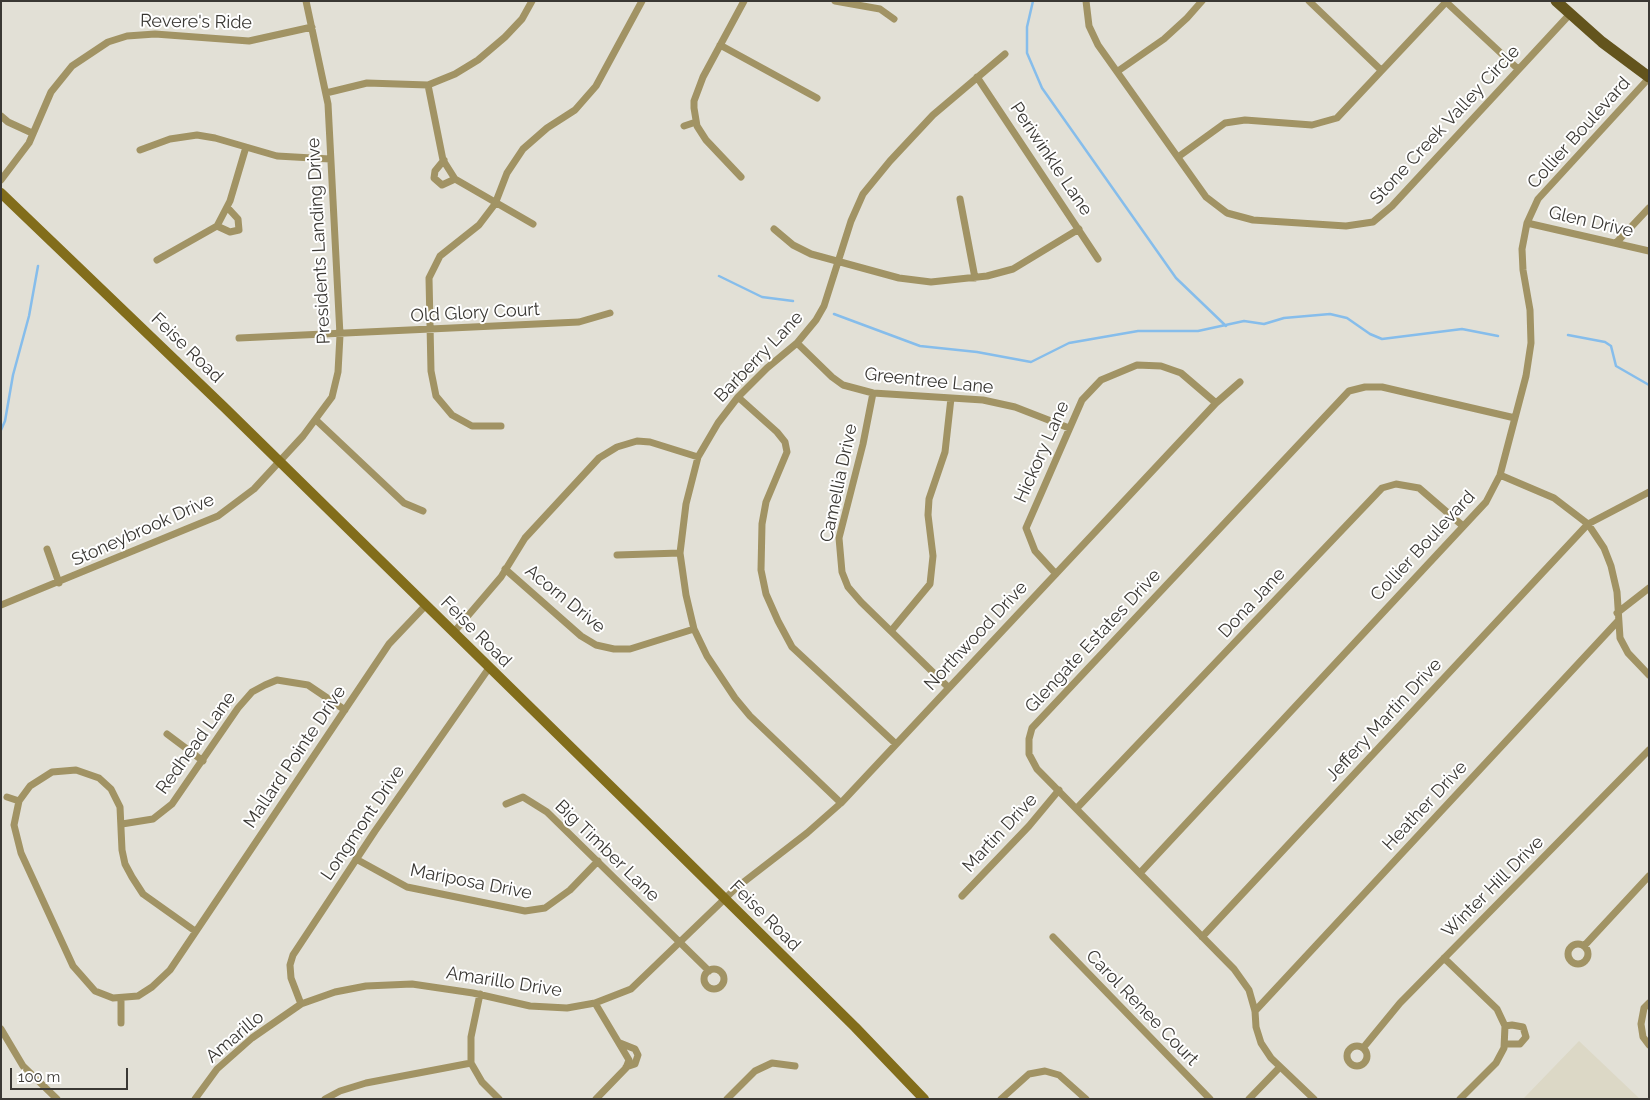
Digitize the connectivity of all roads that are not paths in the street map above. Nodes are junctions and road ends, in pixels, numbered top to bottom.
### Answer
1 (306, 1) edge
2 (532, 1) edge
3 (642, 1) edge
4 (744, 1) edge
5 (835, 1) edge
6 (1086, 1) edge
7 (1202, 1) edge
8 (1310, 1) edge
9 (1556, 1) edge
10 (1446, 2) edge
11 (1570, 14) junction
12 (894, 19) dead end
13 (312, 27) junction
14 (720, 45) junction
15 (1005, 54) dead end
16 (1518, 69) junction
17 (1381, 70) junction
18 (1118, 71) junction
19 (977, 77) junction
20 (1649, 77) edge
21 (428, 85) junction
22 (326, 93) junction
23 (817, 98) dead end
24 (1, 116) edge
25 (696, 122) junction
26 (684, 126) dead end
27 (32, 133) junction
28 (246, 148) junction
29 (140, 150) dead end
30 (1178, 157) junction
31 (330, 159) junction
32 (444, 160) junction
33 (741, 177) dead end
34 (455, 179) junction
35 (1, 180) edge
36 (1, 193) edge
37 (960, 199) dead end
38 (495, 204) junction
39 (227, 207) junction
40 (1649, 208) edge
41 (1527, 223) junction
42 (533, 224) dead end
43 (217, 226) junction
44 (774, 229) dead end
45 (1079, 229) junction
46 (1616, 243) junction
47 (1649, 251) edge
48 (1098, 259) dead end
49 (157, 260) dead end
50 (838, 262) junction
51 (975, 278) junction
52 (610, 313) dead end
53 (430, 330) junction
54 (340, 335) junction
55 (238, 338) dead end
56 (797, 343) junction
57 (1240, 382) dead end
58 (873, 392) junction
59 (738, 398) junction
60 (952, 398) junction
61 (1216, 403) junction
62 (1515, 418) junction
63 (316, 420) junction
64 (501, 426) dead end
65 (1069, 428) junction
66 (698, 457) junction
67 (279, 461) junction
68 (1500, 476) junction
69 (1649, 492) edge
70 (424, 510) dead end
71 (1588, 524) junction
72 (1463, 526) junction
73 (47, 549) dead end
74 (680, 553) junction
75 (617, 555) dead end
76 (505, 569) junction
77 (1056, 574) junction
78 (60, 583) junction
79 (1649, 588) edge
80 (1, 605) edge
81 (426, 605) junction
82 (1617, 613) junction
83 (1618, 621) junction
84 (694, 629) junction
85 (891, 631) junction
86 (454, 632) junction
87 (489, 668) junction
88 (1649, 675) edge
89 (948, 687) junction
90 (345, 710) junction
91 (166, 734) dead end
92 (896, 744) junction
93 (1649, 750) edge
94 (203, 761) junction
95 (1059, 790) junction
96 (7, 797) dead end
97 (19, 801) junction
98 (841, 803) junction
99 (506, 804) dead end
100 (1077, 808) junction
101 (122, 824) junction
102 (356, 859) junction
103 (598, 861) junction
104 (1140, 873) junction
105 (1649, 876) edge
106 (962, 896) dead end
107 (725, 899) junction
108 (195, 932) junction
109 (1053, 937) dead end
110 (1202, 937) junction
111 (680, 943) junction
112 (1584, 946) dead end
113 (1444, 958) junction
114 (708, 971) dead end
115 (480, 994) junction
116 (121, 998) junction
117 (596, 1003) junction
118 (1649, 1003) edge
119 (301, 1004) junction
120 (1255, 1011) junction
121 (121, 1023) dead end
122 (1505, 1026) junction
123 (1, 1029) edge
124 (1504, 1044) junction
125 (1649, 1045) edge
126 (1363, 1048) dead end
127 (471, 1063) junction
128 (794, 1066) dead end
129 (1280, 1067) junction
130 (57, 1099) edge
131 (195, 1099) edge
132 (325, 1099) edge
133 (499, 1099) edge
134 (596, 1099) edge
135 (727, 1099) edge
136 (924, 1099) edge
137 (1001, 1099) edge
138 (1086, 1099) edge
139 (1210, 1099) edge
140 (1249, 1099) edge
141 (1314, 1099) edge
142 (1460, 1099) edge

1 - 13 street, Presidents Landing Drive
2 - 21 street
3 - 38 street
4 - 14 street
5 - 12 street
6 - 18 street, Stone Creek Valley Circle
7 - 18 street
8 - 17 street
9 - 11 main road
10 - 16 street
10 - 17 street
11 - 16 street, Stone Creek Valley Circle
11 - 20 main road
13 - 22 street, Presidents Landing Drive
13 - 27 street, Revere's Ride
14 - 23 street
14 - 25 street
15 - 19 street, Barberry Lane
16 - 30 street, Stone Creek Valley Circle
17 - 30 street
18 - 30 street, Stone Creek Valley Circle
19 - 45 street, Periwinkle Lane
19 - 50 street, Barberry Lane
20 - 41 street, Collier Boulevard
21 - 22 street
21 - 32 street
22 - 31 street, Presidents Landing Drive
24 - 27 street
25 - 26 street
25 - 33 street
27 - 35 street, Revere's Ride
28 - 29 street
28 - 31 street
28 - 39 street
31 - 54 street, Presidents Landing Drive
32 - 34 street
32 - 34 street
34 - 38 street
36 - 67 main road, Feise Road
37 - 51 street
38 - 42 street
38 - 53 street
39 - 43 street
39 - 43 street
40 - 46 street
41 - 46 street, Glen Drive
41 - 62 street, Collier Boulevard
43 - 49 street
44 - 50 street
45 - 48 street, Periwinkle Lane
45 - 51 street
46 - 47 street, Glen Drive
50 - 51 street
50 - 56 street, Barberry Lane
52 - 53 street, Old Glory Court
53 - 54 street, Old Glory Court
53 - 64 street
54 - 55 street, Old Glory Court
54 - 63 street, Presidents Landing Drive
56 - 58 street, Greentree Lane
56 - 59 street, Barberry Lane
57 - 61 street, Northwood Drive
58 - 60 street, Greentree Lane
58 - 85 street, Camellia Drive
59 - 66 street, Barberry Lane
59 - 92 street
60 - 65 street, Greentree Lane
60 - 85 street
61 - 65 street, Hickory Lane
61 - 77 street, Northwood Drive
62 - 68 street, Collier Boulevard
62 - 95 street, Glengate Estates Drive
63 - 67 street, Presidents Landing Drive
63 - 70 street
65 - 77 street, Hickory Lane
66 - 74 street, Barberry Lane
66 - 76 street
67 - 78 street, Stoneybrook Drive
67 - 81 main road, Feise Road
68 - 71 street
68 - 72 street, Collier Boulevard
69 - 71 street, Jeffery Martin Drive
71 - 82 street
71 - 110 street, Jeffery Martin Drive
72 - 100 street, Dona Jane
72 - 104 street, Collier Boulevard
73 - 78 street, Stoneybrook Drive
74 - 75 street
74 - 84 street, Barberry Lane
76 - 84 street, Acorn Drive
76 - 86 street
77 - 89 street, Northwood Drive
78 - 80 street, Stoneybrook Drive
79 - 82 street
81 - 86 main road, Feise Road
81 - 90 street, Mallard Pointe Drive
82 - 83 street
83 - 88 street
83 - 120 street, Heather Drive
84 - 98 street, Barberry Lane
85 - 89 street, Camellia Drive
86 - 87 main road, Feise Road
87 - 102 street, Longmont Drive
87 - 107 main road, Feise Road
89 - 92 street, Northwood Drive
90 - 94 street, Redhead Lane
90 - 108 street, Mallard Pointe Drive
91 - 94 street
92 - 98 street, Northwood Drive
93 - 113 street, Winter Hill Drive
94 - 101 street, Redhead Lane
95 - 100 street, Glengate Estates Drive
95 - 106 street, Martin Drive
96 - 97 street
97 - 101 street
97 - 116 street, Mallard Pointe Drive
98 - 107 street, Northwood Drive
99 - 103 street, Big Timber Lane
100 - 104 street, Glengate Estates Drive
101 - 108 street
102 - 103 street, Mariposa Drive
102 - 119 street, Longmont Drive
103 - 111 street, Big Timber Lane
104 - 110 street, Glengate Estates Drive
105 - 112 street
107 - 111 street, Amarillo Drive
107 - 136 main road, Feise Road
108 - 116 street, Mallard Pointe Drive
109 - 139 street, Carol Renee Court
110 - 120 street, Glengate Estates Drive
111 - 114 street, Big Timber Lane
111 - 117 street, Amarillo Drive
113 - 122 street
113 - 126 street, Winter Hill Drive
115 - 117 street, Amarillo Drive
115 - 119 street, Amarillo Drive
115 - 127 street
116 - 121 street
117 - 134 street
118 - 125 street
119 - 131 street, Amarillo
120 - 129 street, Glengate Estates Drive
122 - 124 street
122 - 124 street
123 - 130 street
124 - 142 street
127 - 132 street
127 - 133 street
128 - 135 street
129 - 140 street
129 - 141 street, Glengate Estates Drive
137 - 138 street

